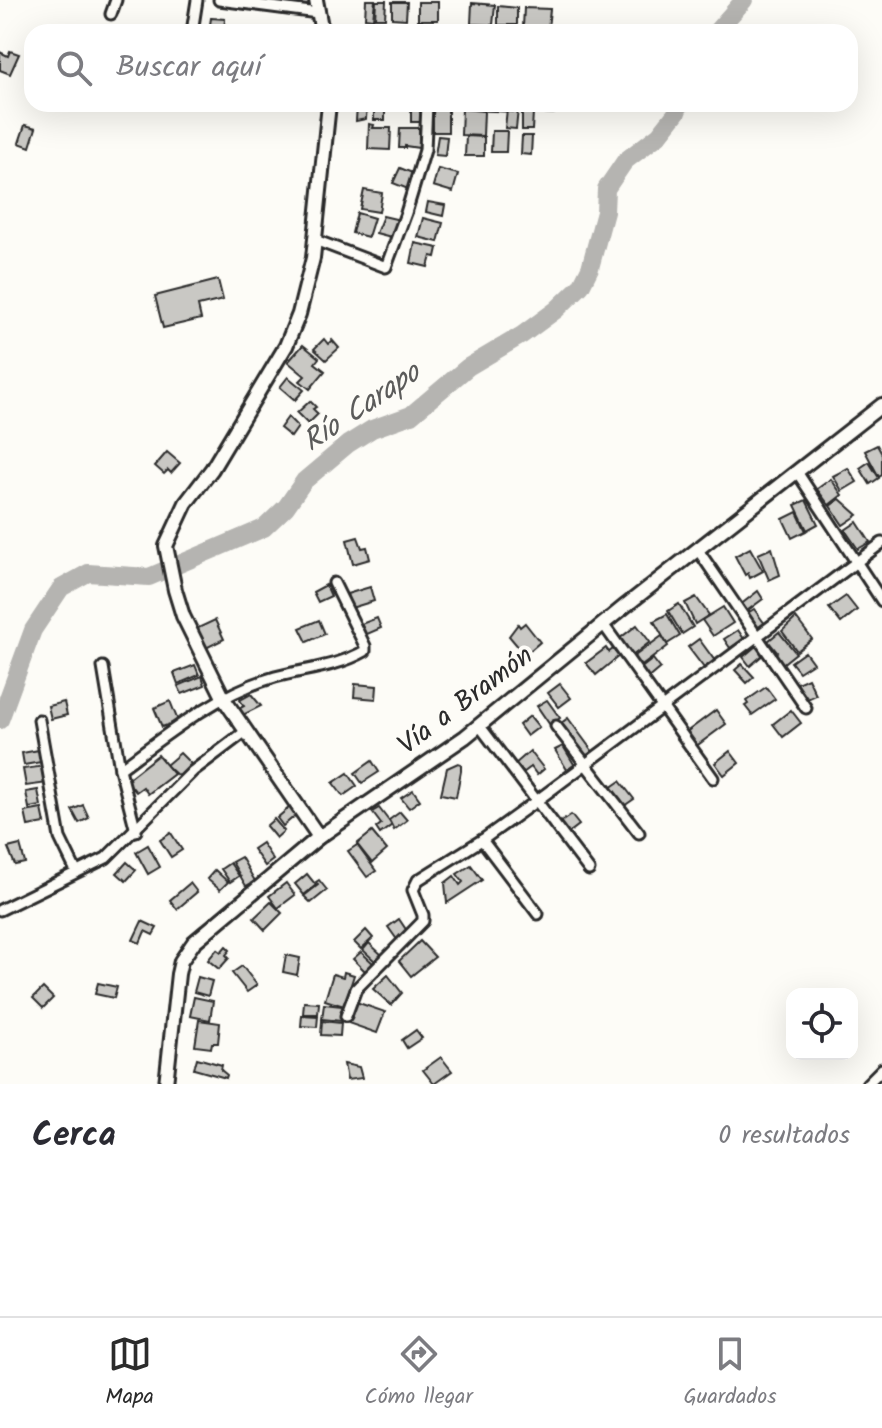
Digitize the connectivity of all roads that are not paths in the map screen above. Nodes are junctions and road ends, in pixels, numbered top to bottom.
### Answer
1 (116, 0) edge
2 (197, 0) edge
3 (219, 0) edge
4 (317, 7) edge
5 (111, 14) dead end
6 (193, 24) edge
7 (328, 112) edge
8 (427, 112) edge
9 (315, 240) junction
10 (882, 405) edge
11 (797, 472) junction
12 (882, 543) edge
13 (698, 550) junction
14 (856, 562) junction
15 (334, 583) dead end
16 (882, 601) edge
17 (603, 624) junction
18 (757, 636) junction
19 (103, 667) dead end
20 (224, 699) junction
21 (662, 706) junction
22 (806, 708) dead end
23 (39, 720) dead end
24 (479, 725) junction
25 (556, 726) dead end
26 (246, 731) junction
27 (585, 764) junction
28 (120, 769) junction
29 (713, 778) dead end
30 (535, 802) junction
31 (136, 831) junction
32 (639, 833) dead end
33 (319, 837) junction
34 (482, 840) junction
35 (589, 870) dead end
36 (76, 871) junction
37 (0, 910) edge
38 (538, 914) dead end
39 (346, 1016) dead end
40 (882, 1069) edge
41 (166, 1084) edge
42 (867, 1084) edge

1 - 5 street
2 - 6 street
3 - 4 street
7 - 9 street
8 - 9 street
9 - 20 street
10 - 11 street, Vía a Bramón
11 - 13 street, Vía a Bramón
11 - 14 street
12 - 14 street
13 - 17 street, Vía a Bramón
13 - 18 street
14 - 16 street
14 - 18 street
15 - 20 street
17 - 21 street
17 - 24 street, Vía a Bramón
18 - 21 street
18 - 22 street
19 - 28 street
20 - 26 street
20 - 28 street
21 - 27 street
21 - 29 street
23 - 36 street
24 - 30 street
24 - 33 street, Vía a Bramón
25 - 27 street
26 - 31 street
26 - 33 street
27 - 30 street
27 - 32 street
28 - 31 street
30 - 34 street
30 - 35 street
31 - 36 street
33 - 41 street, Vía a Bramón
34 - 38 street
34 - 39 street
36 - 37 street
40 - 42 street

